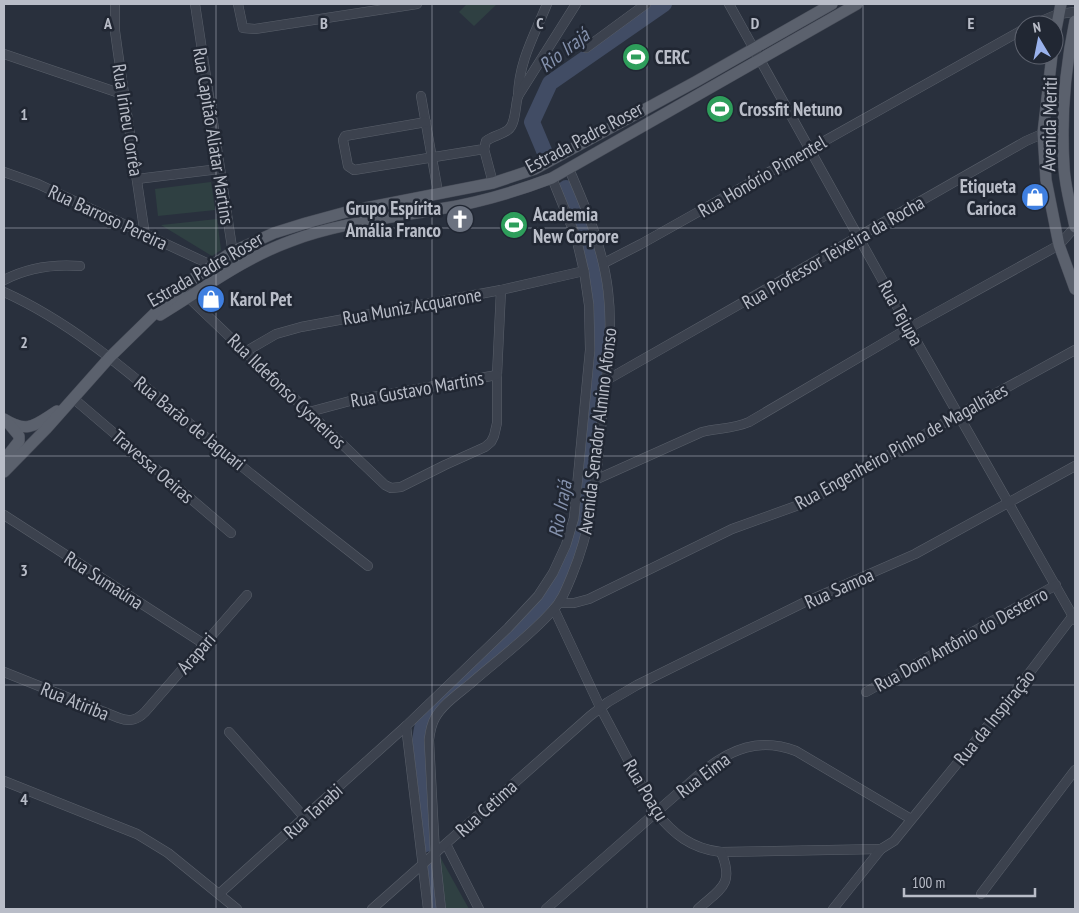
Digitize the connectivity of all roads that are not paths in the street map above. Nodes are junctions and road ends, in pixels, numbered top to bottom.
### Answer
1 (116, 4) edge
2 (195, 4) edge
3 (238, 4) edge
4 (418, 4) edge
5 (547, 4) edge
6 (576, 4) edge
7 (729, 4) edge
8 (832, 4) edge
9 (857, 4) edge
10 (643, 5) edge
11 (1060, 9) edge
12 (1075, 12) edge
13 (1075, 21) edge
14 (1014, 35) edge
15 (586, 48) dead end
16 (754, 49) junction
17 (4, 54) edge
18 (760, 59) junction
19 (1051, 65) edge
20 (125, 96) junction
21 (421, 96) dead end
22 (518, 96) junction
23 (426, 122) junction
24 (1064, 130) junction
25 (1042, 133) junction
26 (810, 148) junction
27 (484, 149) junction
28 (432, 159) junction
29 (219, 169) junction
30 (569, 169) junction
31 (4, 172) edge
32 (552, 178) junction
33 (137, 179) junction
34 (493, 183) junction
35 (438, 192) junction
36 (1075, 227) edge
37 (145, 235) junction
38 (859, 237) junction
39 (1059, 246) junction
40 (232, 252) junction
41 (604, 263) junction
42 (80, 266) dead end
43 (211, 266) junction
44 (235, 267) junction
45 (584, 271) junction
46 (4, 280) edge
47 (1075, 289) edge
48 (501, 290) junction
49 (4, 292) edge
50 (189, 298) junction
51 (146, 324) junction
52 (909, 328) junction
53 (1075, 350) edge
54 (244, 352) junction
55 (110, 357) junction
56 (497, 375) junction
57 (605, 381) junction
58 (74, 400) junction
59 (309, 412) junction
60 (958, 415) junction
61 (5, 420) edge
62 (4, 460) edge
63 (1075, 466) edge
64 (4, 472) edge
65 (595, 480) junction
66 (1010, 502) junction
67 (4, 516) edge
68 (231, 533) dead end
69 (368, 566) dead end
70 (1056, 585) junction
71 (247, 595) dead end
72 (556, 606) junction
73 (1074, 616) edge
74 (204, 644) junction
75 (4, 672) edge
76 (866, 692) dead end
77 (600, 707) junction
78 (145, 712) joint
79 (406, 726) junction
80 (229, 732) dead end
81 (1075, 770) edge
82 (4, 780) edge
83 (655, 812) junction
84 (305, 818) junction
85 (911, 819) junction
86 (446, 844) junction
87 (881, 849) junction
88 (721, 852) junction
89 (435, 853) junction
90 (423, 864) junction
91 (219, 894) junction
92 (981, 894) dead end
93 (237, 909) edge
94 (372, 909) edge
95 (428, 909) edge
96 (441, 909) edge
97 (479, 909) edge
98 (546, 909) edge
99 (698, 909) edge
100 (833, 909) edge

1 - 20 street, Rua Irineu Corrêa
2 - 29 street, Rua Capitão Aliatar Martins
3 - 4 street
5 - 22 street
6 - 22 street
7 - 16 street, Rua Tejupa
8 - 16 main road, Estrada Padre Roser
9 - 18 main road, Estrada Padre Roser
10 - 15 street
11 - 12 street
13 - 24 main road, Avenida Meriti
14 - 26 street, Rua Honório Pimentel
16 - 18 street, Rua Tejupa
16 - 34 main road, Estrada Padre Roser
17 - 20 street
18 - 26 street, Rua Tejupa
18 - 30 main road, Estrada Padre Roser
19 - 25 main road, Avenida Meriti
20 - 33 street, Rua Irineu Corrêa
21 - 23 street
22 - 27 street
23 - 28 street
23 - 28 street
24 - 25 street, Rua Professor Teixeira da Rocha
24 - 36 main road, Avenida Meriti
25 - 38 street, Rua Professor Teixeira da Rocha
25 - 39 main road, Avenida Meriti
26 - 38 street, Rua Tejupa
26 - 41 street, Rua Honório Pimentel
27 - 28 street
27 - 34 street
28 - 35 street
29 - 33 street
29 - 40 street, Rua Capitão Aliatar Martins
30 - 32 main road, Estrada Padre Roser
30 - 41 street, Avenida Senador Almino Afonso
31 - 37 street, Rua Barroso Pereira
32 - 44 main road, Estrada Padre Roser
32 - 45 street, Avenida Senador Almino Afonso
33 - 37 street, Rua Irineu Corrêa
34 - 35 main road, Estrada Padre Roser
35 - 40 main road, Estrada Padre Roser
36 - 39 street
37 - 43 street, Rua Barroso Pereira
38 - 52 street, Rua Tejupa
38 - 57 street, Rua Professor Teixeira da Rocha
39 - 47 main road, Avenida Meriti
39 - 52 street
40 - 43 main road, Estrada Padre Roser
40 - 44 street, Rua Capitão Aliatar Martins
41 - 57 street, Avenida Senador Almino Afonso
42 - 46 street
43 - 51 main road, Estrada Padre Roser
44 - 50 main road, Estrada Padre Roser
45 - 48 street, Rua Muniz Acquarone
45 - 79 street, Avenida Senador Almino Afonso
48 - 54 street, Rua Muniz Acquarone
48 - 56 street
49 - 55 street, Rua Barão de Jaguari
50 - 51 main road, Estrada Padre Roser
50 - 54 street, Rua Ildefonso Cysneiros
51 - 55 main road, Estrada Padre Roser
52 - 60 street, Rua Tejupa
52 - 65 street
53 - 60 street, Rua Engenheiro Pinho de Magalhães
54 - 59 street, Rua Ildefonso Cysneiros
55 - 58 main road, Estrada Padre Roser
55 - 69 street, Rua Barão de Jaguari
56 - 59 street, Rua Gustavo Martins
56 - 59 street, Rua Ildefonso Cysneiros
57 - 65 street, Avenida Senador Almino Afonso
58 - 61 main road
58 - 64 main road, Estrada Padre Roser
58 - 68 street, Travessa Oeiras
60 - 66 street, Rua Tejupa
60 - 72 street, Rua Engenheiro Pinho de Magalhães
61 - 62 main road
63 - 66 street, Rua Samoa
65 - 72 street, Avenida Senador Almino Afonso
66 - 70 street, Rua Tejupa
66 - 77 street, Rua Samoa
67 - 74 street, Rua Sumaúna
70 - 73 street, Rua Tejupa
70 - 76 street, Rua Dom Antônio do Desterro
71 - 74 street, Arapari
72 - 77 street, Rua Poaçu
72 - 89 street, Avenida Senador Almino Afonso
73 - 85 street, Rua da Inspiração
74 - 78 street, Arapari
75 - 78 street, Rua Atiriba
77 - 83 street, Rua Poaçu
77 - 86 street, Rua Cetima
79 - 84 street, Rua Tanabi
79 - 90 street
80 - 84 street
81 - 92 street
82 - 91 street
83 - 85 street, Rua Eima
83 - 88 street, Rua Poaçu
83 - 98 street, Rua Eima
84 - 91 street, Rua Tanabi
85 - 87 street, Rua da Inspiração
86 - 89 street, Rua Cetima
86 - 97 street
87 - 88 street, Rua Poaçu
87 - 100 street, Rua da Inspiração
88 - 99 street
89 - 90 street, Rua Cetima
89 - 96 street, Avenida Senador Almino Afonso
90 - 94 street, Rua Cetima
90 - 95 street
91 - 93 street

